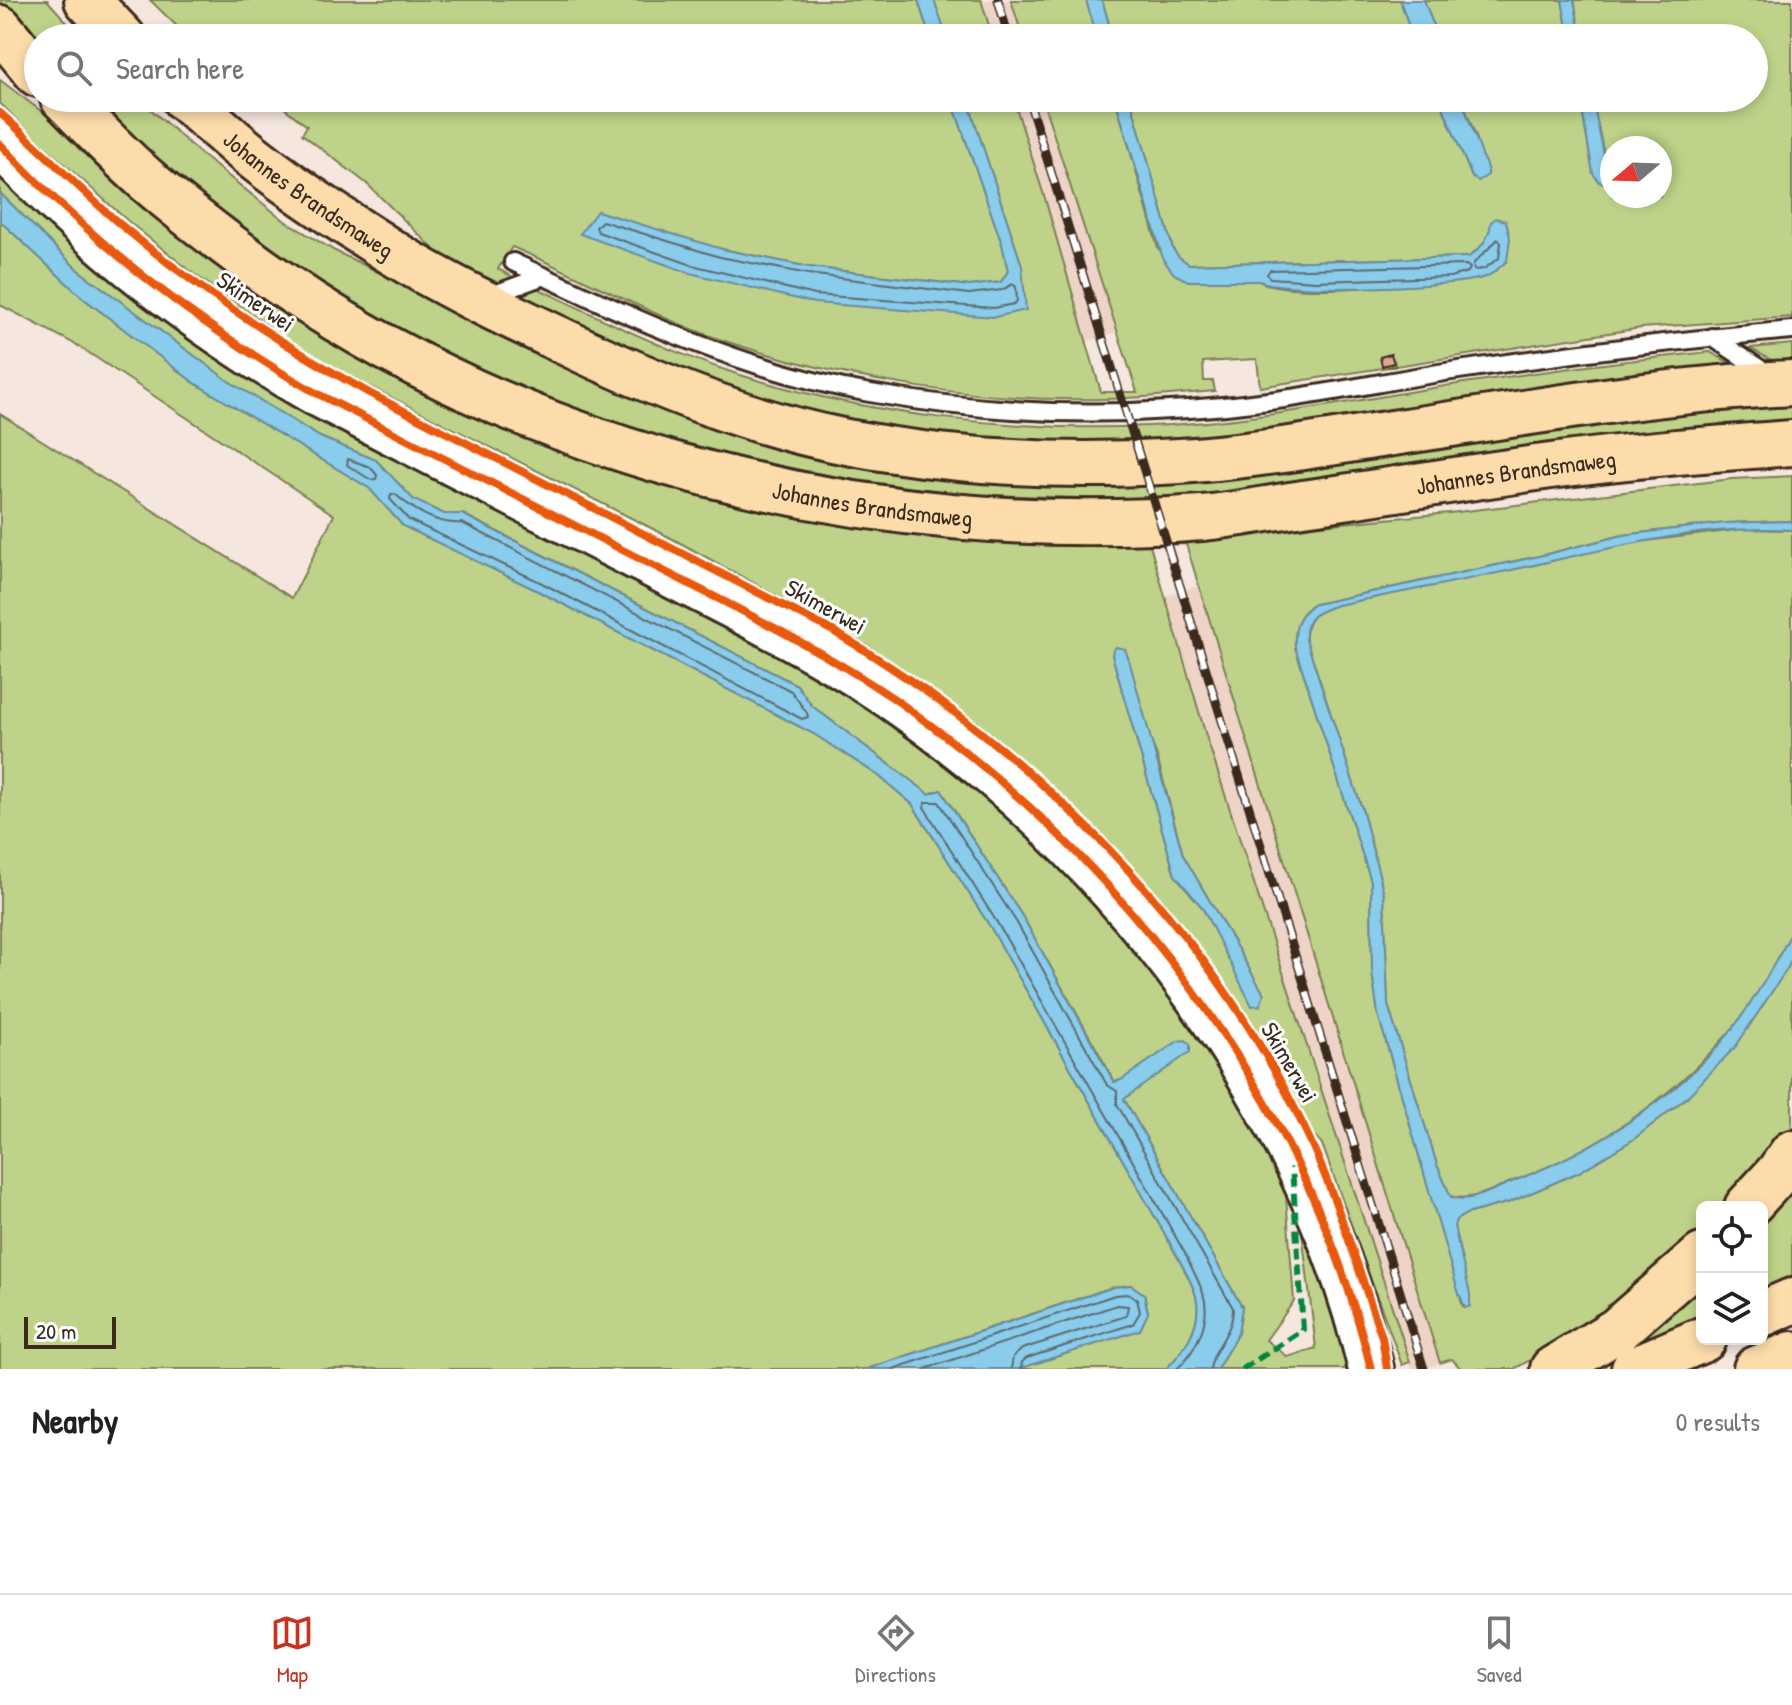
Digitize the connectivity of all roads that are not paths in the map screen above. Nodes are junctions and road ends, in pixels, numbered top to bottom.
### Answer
1 (87, 0) edge
2 (110, 24) edge
3 (0, 28) edge
4 (24, 57) edge
5 (77, 112) edge
6 (200, 112) edge
7 (0, 144) edge
8 (513, 262) dead end
9 (544, 276) junction
10 (478, 300) junction
11 (1792, 330) edge
12 (1712, 337) junction
13 (1788, 383) edge
14 (1792, 443) edge
15 (1792, 1153) edge
16 (1752, 1201) edge
17 (1696, 1261) edge
18 (1792, 1301) edge
19 (1768, 1311) edge
20 (1696, 1342) edge
21 (1792, 1354) edge
22 (1371, 1369) edge
23 (1553, 1369) edge
24 (1634, 1369) edge
25 (1756, 1369) edge

1 - 2 main road
3 - 4 main road
5 - 14 main road, Johannes Brandsmaweg
6 - 10 main road, Johannes Brandsmaweg
7 - 22 street, Skimerwei
8 - 9 lane
9 - 10 lane
9 - 12 lane
10 - 13 main road, Johannes Brandsmaweg
11 - 12 lane
12 - 13 lane
15 - 16 main road
17 - 23 main road
18 - 19 main road
20 - 24 main road
21 - 25 main road

